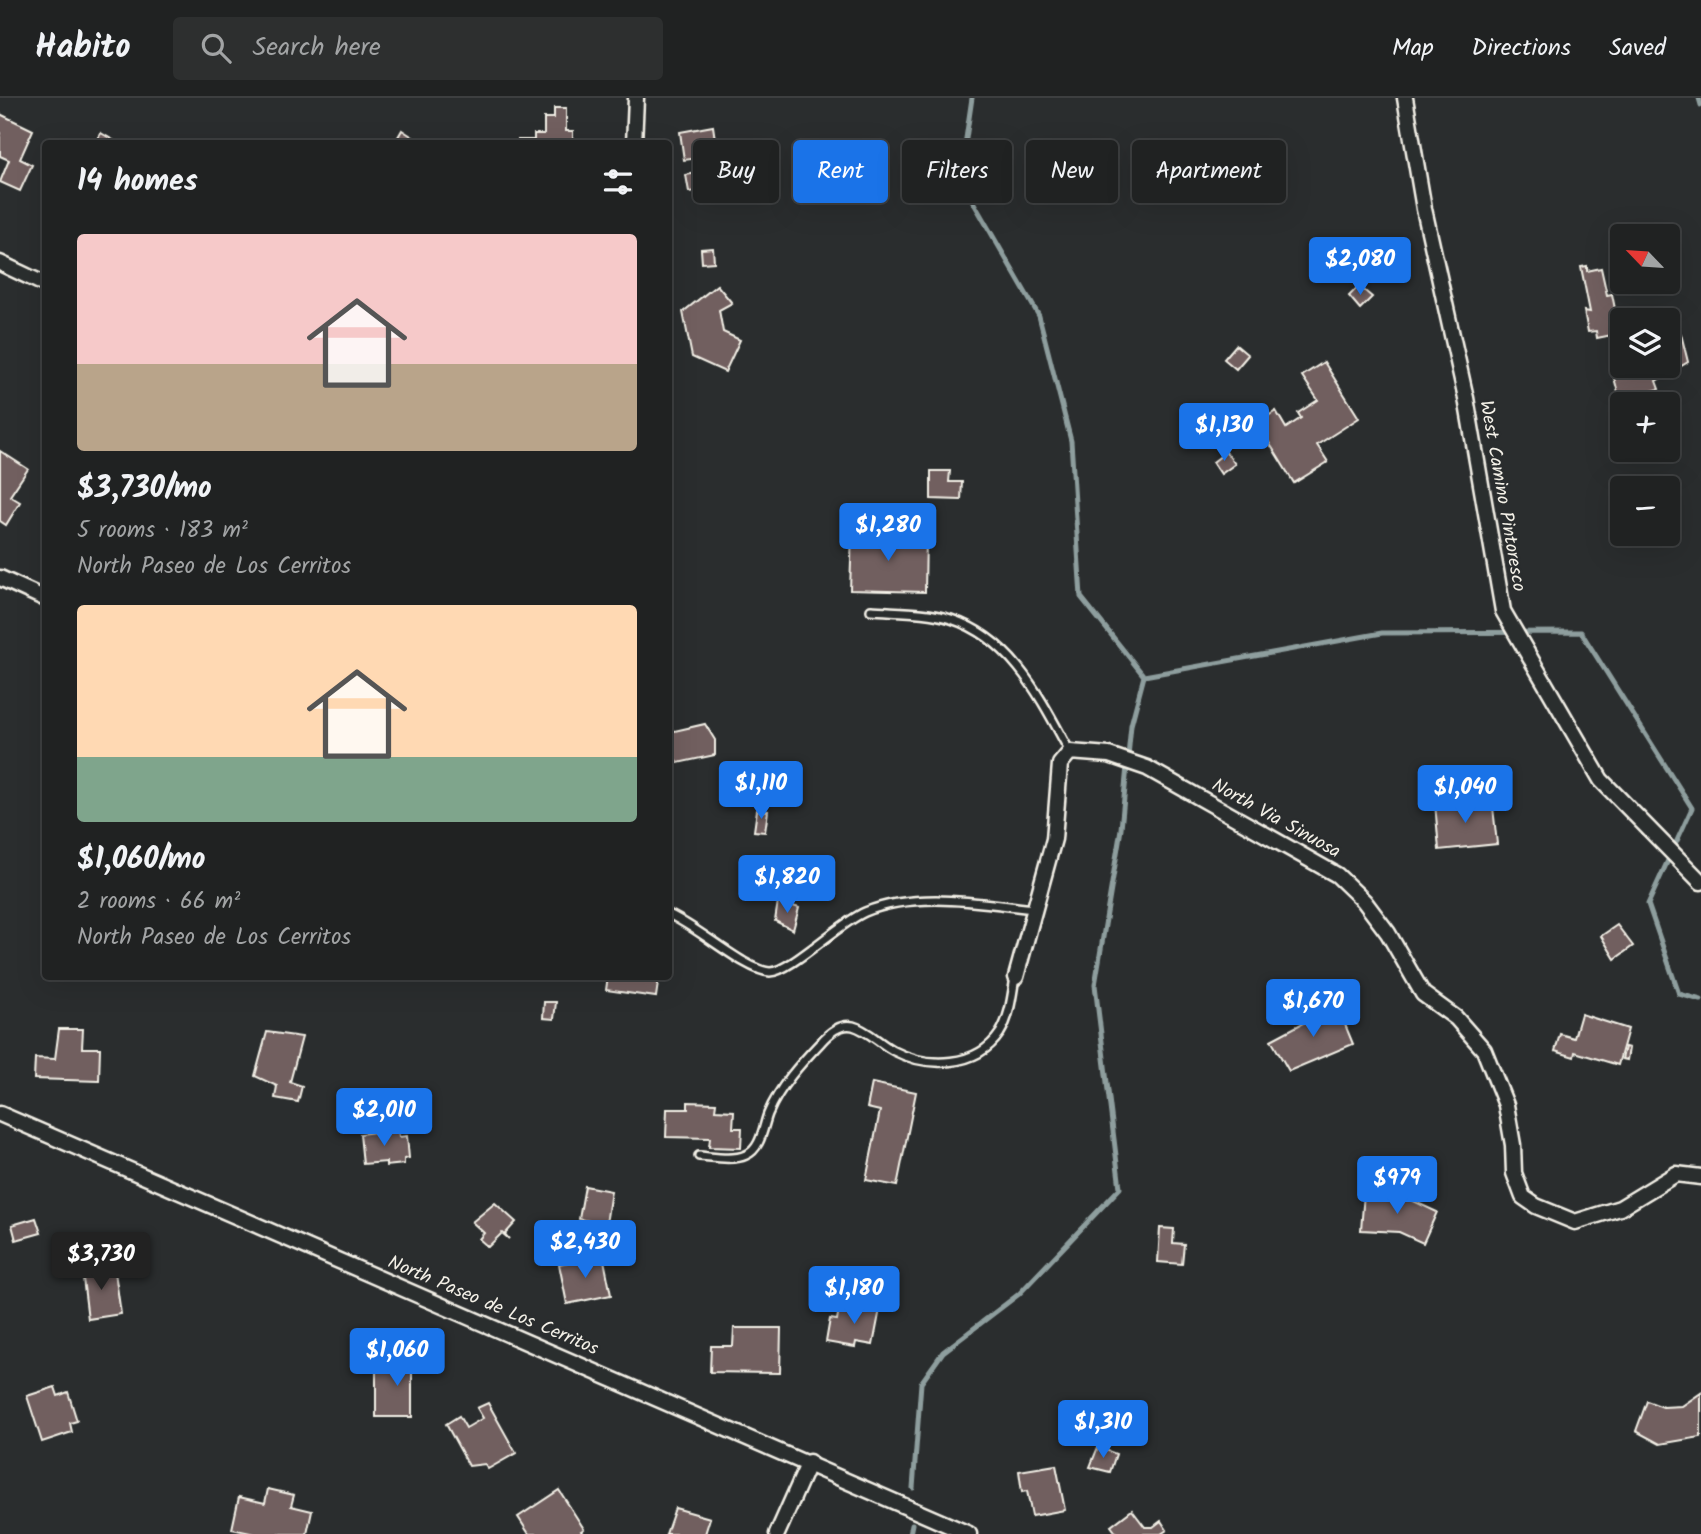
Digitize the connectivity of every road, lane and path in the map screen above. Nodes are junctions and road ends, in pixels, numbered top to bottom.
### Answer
1 (636, 98) edge
2 (1405, 98) edge
3 (634, 140) edge
4 (0, 263) edge
5 (42, 283) edge
6 (0, 578) edge
7 (42, 597) edge
8 (871, 610) dead end
9 (1070, 752) junction
10 (1701, 882) edge
11 (1035, 909) junction
12 (672, 916) edge
13 (1016, 976) joint
14 (0, 1114) edge
15 (699, 1156) dead end
16 (1701, 1177) edge
17 (809, 1462) junction
18 (777, 1534) edge
19 (969, 1534) edge

1 - 3 street
2 - 10 street, West Camino Pintoresco
4 - 5 street
6 - 7 street
8 - 9 lane
9 - 11 street
9 - 16 street, North Via Sinuosa
11 - 12 lane
11 - 13 street
13 - 15 lane
14 - 17 street, North Paseo de Los Cerritos
17 - 18 street
17 - 19 street, North Paseo de Los Cerritos

